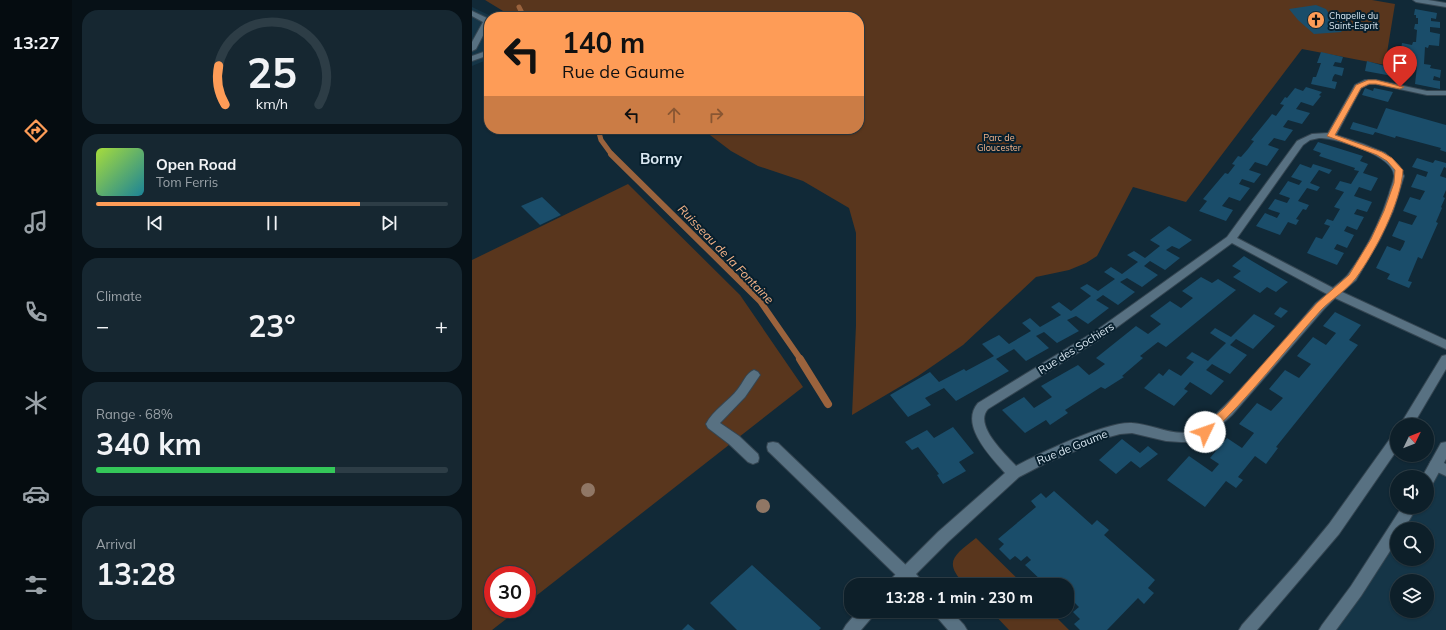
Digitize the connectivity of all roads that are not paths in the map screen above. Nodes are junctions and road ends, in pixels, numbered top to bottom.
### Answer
1 (1416, 0) edge
2 (1432, 1) edge
3 (1446, 5) edge
4 (473, 14) edge
5 (484, 19) edge
6 (484, 25) edge
7 (474, 36) edge
8 (472, 48) edge
9 (484, 54) edge
10 (472, 59) edge
11 (1446, 93) edge
12 (1331, 136) junction
13 (1231, 239) junction
14 (1334, 293) junction
15 (1446, 345) edge
16 (1446, 359) edge
17 (754, 375) dead end
18 (1410, 418) edge
19 (773, 447) dead end
20 (1446, 447) edge
21 (1390, 450) edge
22 (753, 458) dead end
23 (1441, 467) edge
24 (1014, 473) junction
25 (1406, 514) edge
26 (909, 578) edge
27 (912, 578) edge
28 (861, 618) edge
29 (948, 618) edge
30 (850, 630) edge
31 (959, 630) edge
32 (1247, 630) edge
33 (1328, 630) edge

1 - 2 street
2 - 3 street
4 - 5 street
6 - 7 street
7 - 8 street
9 - 10 street
11 - 12 street
12 - 13 street, Rue des Sochiers
12 - 14 street, Rue de Gaume
13 - 14 street
13 - 24 street, Rue des Sochiers
14 - 15 street
14 - 24 street, Rue de Gaume
16 - 18 street
17 - 22 street
19 - 26 street
20 - 23 street
21 - 32 street
24 - 27 street, Rue de Gaume
25 - 33 street
28 - 30 street
29 - 31 street

